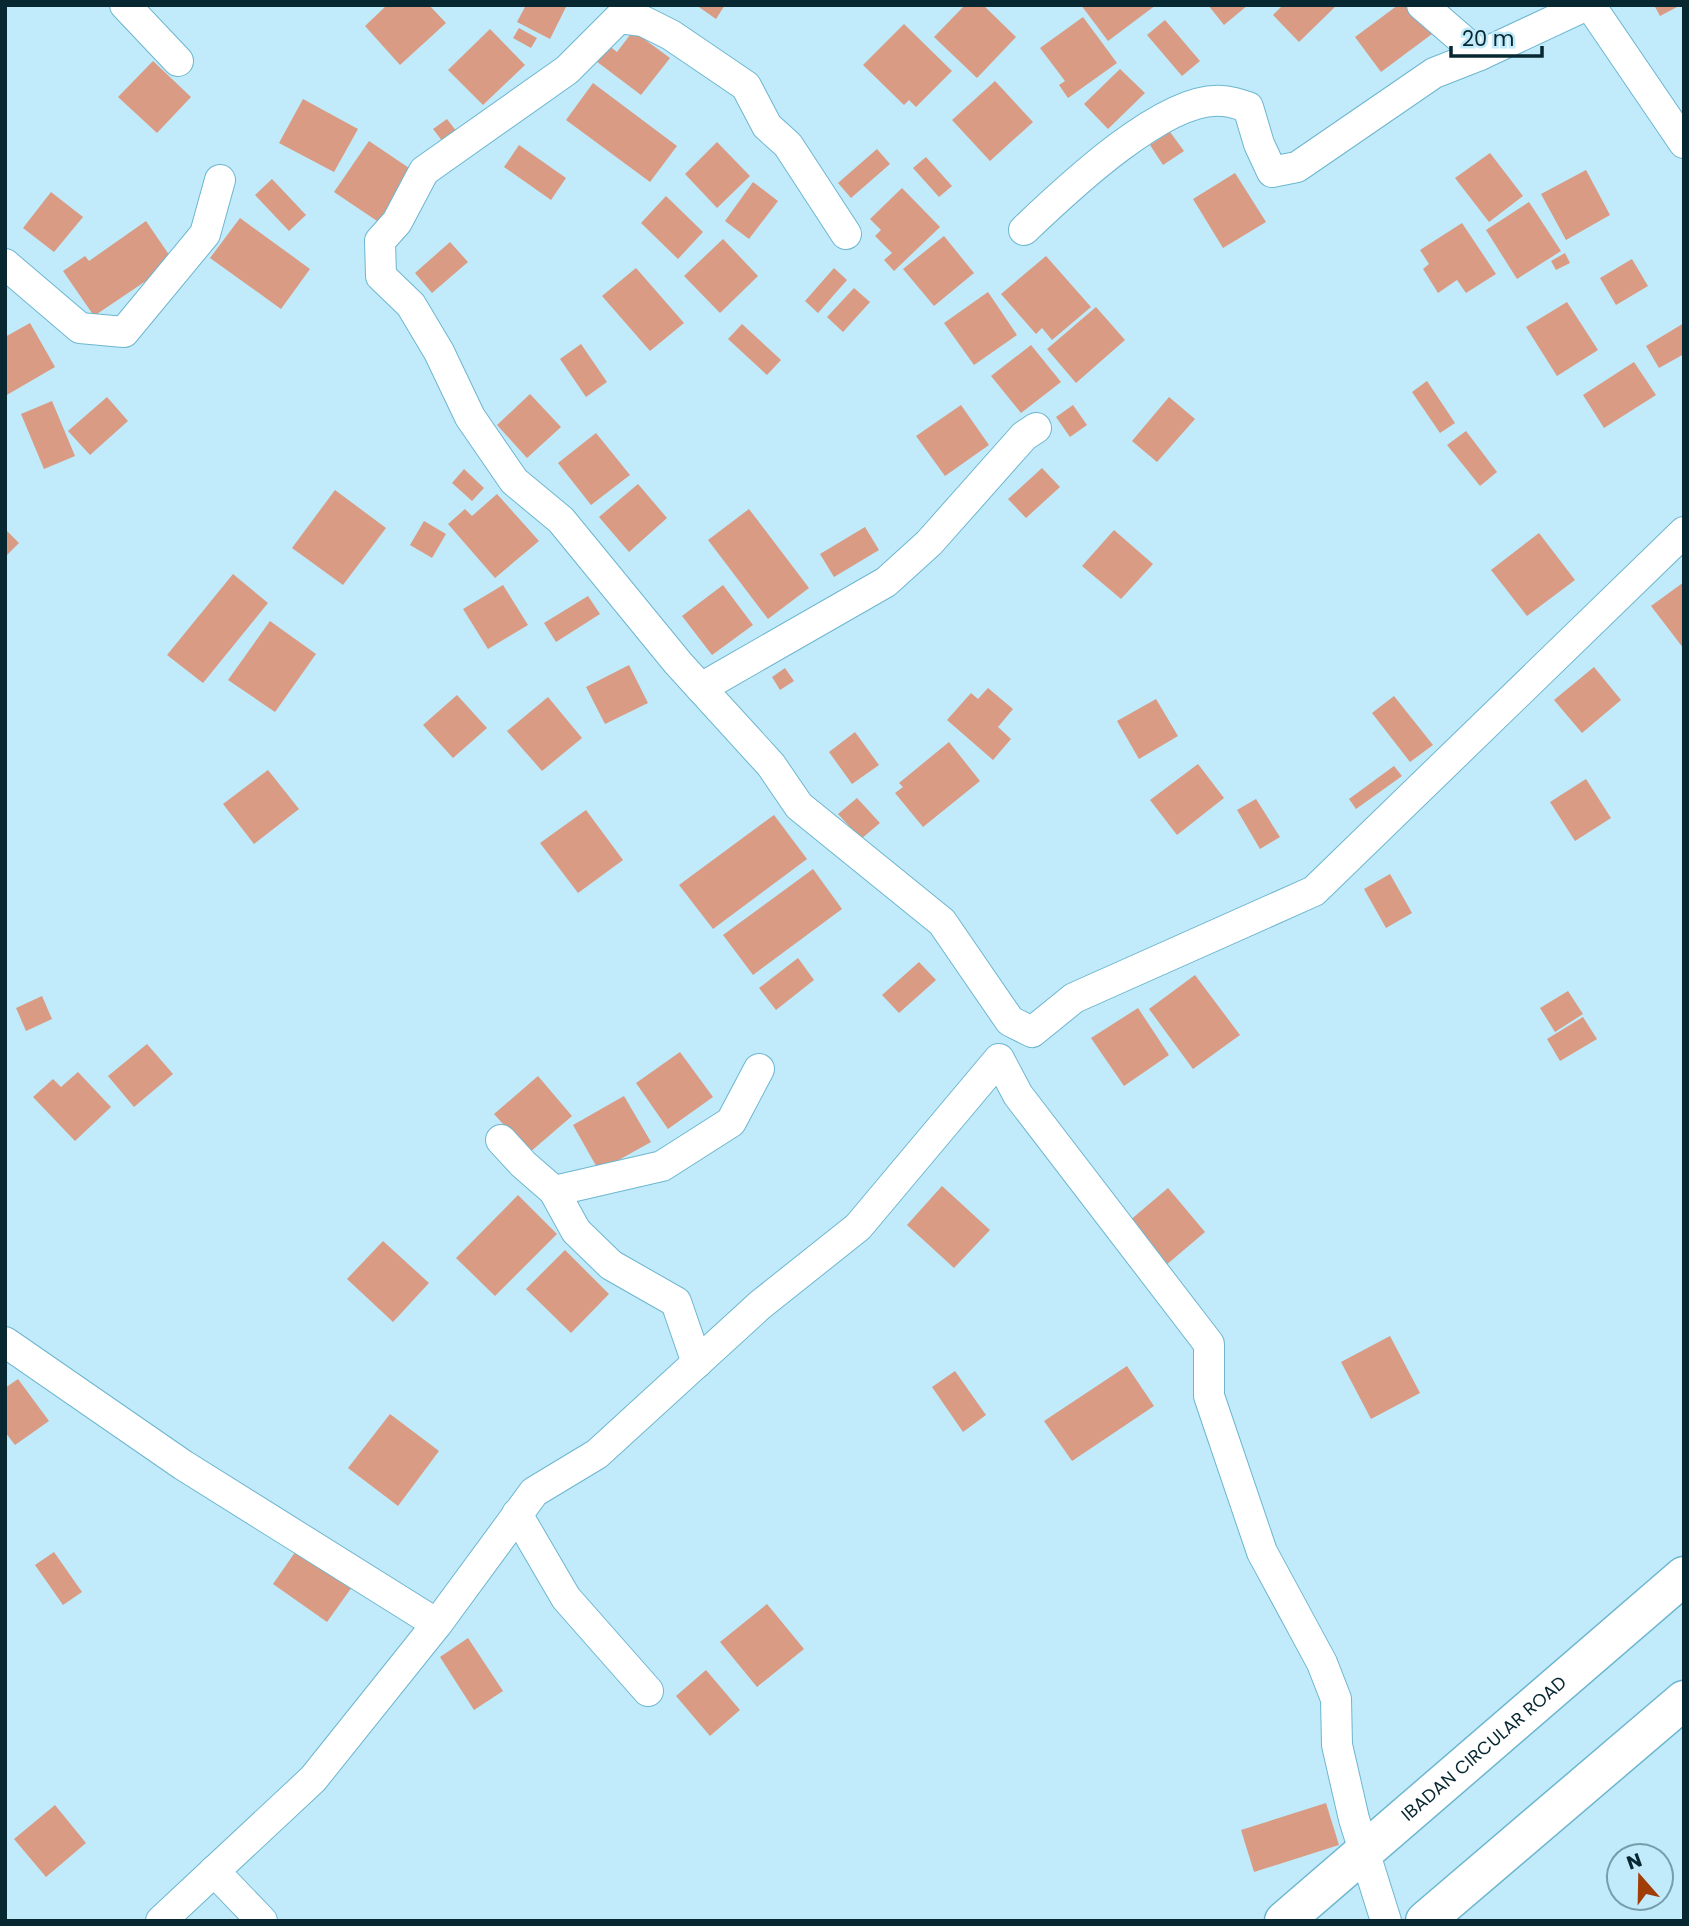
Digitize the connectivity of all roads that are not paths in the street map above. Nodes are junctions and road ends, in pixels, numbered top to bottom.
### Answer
1 (125, 5) edge
2 (1422, 5) edge
3 (1589, 5) edge
4 (1480, 55) junction
5 (178, 61) dead end
6 (1684, 143) edge
7 (220, 180) dead end
8 (1024, 230) dead end
9 (846, 234) dead end
10 (5, 264) edge
11 (1036, 428) dead end
12 (1684, 533) edge
13 (701, 688) junction
14 (1010, 1021) junction
15 (999, 1059) junction
16 (759, 1069) dead end
17 (501, 1140) dead end
18 (554, 1191) junction
19 (5, 1342) edge
20 (697, 1363) junction
21 (517, 1514) junction
22 (1684, 1576) edge
23 (437, 1624) junction
24 (648, 1690) dead end
25 (1684, 1700) edge
26 (214, 1871) junction
27 (161, 1921) edge
28 (262, 1921) edge
29 (1284, 1921) edge
30 (1386, 1921) edge
31 (1425, 1921) edge

1 - 5 street
2 - 4 street
3 - 4 street
3 - 6 street
4 - 8 street
7 - 10 street
9 - 13 street
11 - 13 street
12 - 14 street
13 - 14 street
14 - 15 street
15 - 20 street
15 - 30 street
16 - 18 street
17 - 18 street
18 - 20 street
19 - 23 street
20 - 21 street
21 - 23 street
21 - 24 street
22 - 29 highway, IBADAN CIRCULAR ROAD
23 - 26 street
25 - 31 highway
26 - 27 street
26 - 28 street

